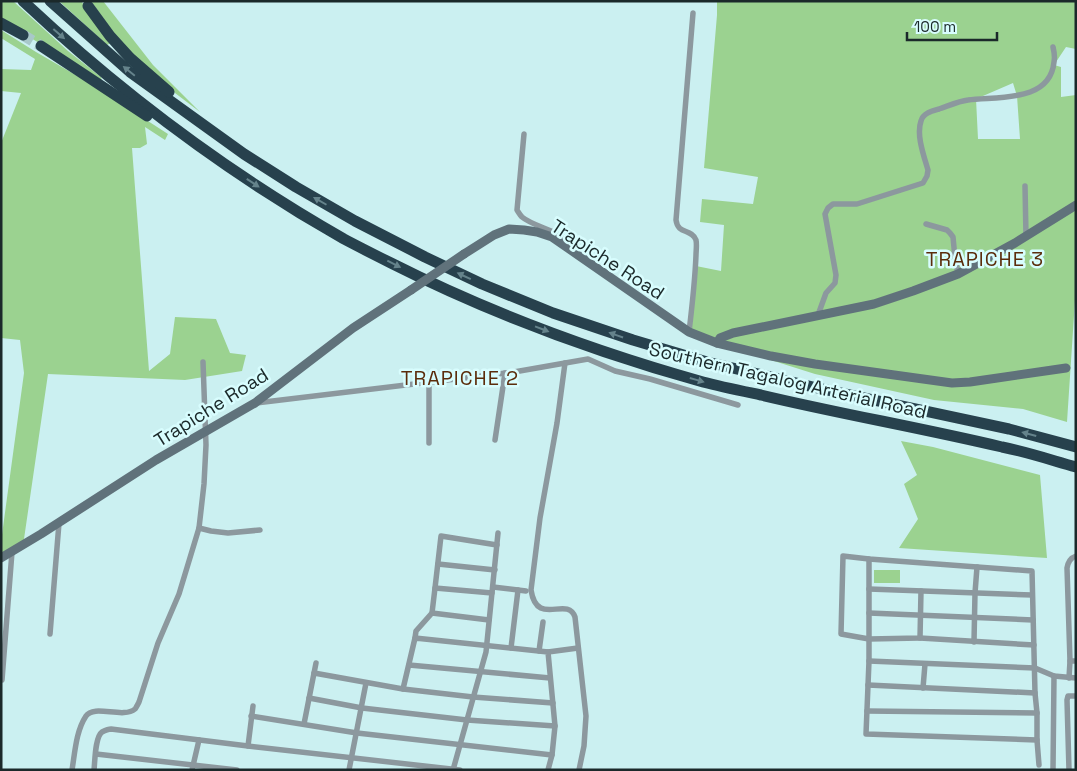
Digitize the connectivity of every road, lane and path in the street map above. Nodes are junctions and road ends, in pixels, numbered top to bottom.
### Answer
1 (23, 1) edge
2 (50, 1) edge
3 (88, 6) dead end
4 (693, 12) dead end
5 (1, 23) edge
6 (23, 36) tunnel mouth
7 (40, 46) tunnel mouth
8 (1053, 46) dead end
9 (524, 134) dead end
10 (225, 141) junction
11 (212, 156) junction
12 (1025, 186) dead end
13 (1076, 205) edge
14 (926, 224) dead end
15 (1026, 236) junction
16 (578, 254) junction
17 (958, 274) junction
18 (818, 315) junction
19 (689, 332) junction
20 (717, 343) junction
21 (203, 362) dead end
22 (565, 363) junction
23 (1066, 368) dead end
24 (505, 373) junction
25 (429, 382) junction
26 (255, 403) junction
27 (738, 405) dead end
28 (206, 431) junction
29 (495, 440) dead end
30 (429, 443) dead end
31 (1076, 447) edge
32 (1076, 467) edge
33 (59, 523) junction
34 (198, 528) junction
35 (260, 530) dead end
36 (498, 533) dead end
37 (497, 545) junction
38 (12, 552) junction
39 (1076, 556) edge
40 (1, 558) edge
41 (869, 560) junction
42 (438, 564) junction
43 (977, 567) junction
44 (495, 570) junction
45 (435, 588) junction
46 (869, 589) junction
47 (493, 590) junction
48 (518, 590) junction
49 (526, 591) dead end
50 (922, 591) junction
51 (975, 593) junction
52 (1032, 595) junction
53 (432, 613) junction
54 (869, 614) junction
55 (920, 616) junction
56 (974, 618) junction
57 (490, 620) junction
58 (1033, 620) junction
59 (543, 622) dead end
60 (50, 634) dead end
61 (415, 638) junction
62 (920, 638) junction
63 (869, 639) junction
64 (974, 642) junction
65 (487, 645) junction
66 (1034, 645) junction
67 (510, 648) junction
68 (578, 648) junction
69 (539, 652) junction
70 (548, 652) junction
71 (869, 661) junction
72 (1073, 661) edge
73 (316, 663) dead end
74 (925, 664) junction
75 (409, 665) junction
76 (1035, 668) junction
77 (480, 672) junction
78 (314, 673) junction
79 (1054, 676) junction
80 (550, 678) junction
81 (1069, 678) junction
82 (1076, 678) edge
83 (2, 680) edge
84 (366, 683) junction
85 (868, 685) junction
86 (404, 688) junction
87 (923, 688) junction
88 (1035, 693) junction
89 (1076, 696) edge
90 (473, 697) junction
91 (309, 698) junction
92 (553, 702) junction
93 (253, 706) dead end
94 (362, 708) junction
95 (867, 711) junction
96 (1037, 713) junction
97 (251, 716) junction
98 (467, 720) junction
99 (304, 724) junction
100 (555, 726) junction
101 (357, 733) junction
102 (199, 740) junction
103 (1037, 740) junction
104 (460, 745) junction
105 (248, 746) junction
106 (96, 754) junction
107 (552, 755) junction
108 (352, 758) junction
109 (1039, 765) dead end
110 (193, 767) edge
111 (72, 770) edge
112 (94, 770) edge
113 (237, 770) edge
114 (349, 770) edge
115 (455, 770) edge
116 (548, 770) edge
117 (579, 770) edge
118 (1053, 770) edge
119 (1069, 770) edge

1 -> 11 highway, Southern Tagalog Arterial Road
10 -> 2 highway, Southern Tagalog Arterial Road
3 - 10 highway
4 - 19 street
5 - 6 highway
7 - 11 highway
8 - 18 street
9 - 16 street
31 -> 10 highway, Southern Tagalog Arterial Road
11 -> 32 highway, Southern Tagalog Arterial Road
12 - 15 street
13 - 15 street
14 - 17 street
15 - 17 street
16 - 19 street, Trapiche Road
16 - 26 street, Trapiche Road, bridge
17 - 18 street
18 - 20 street
19 - 20 street, Trapiche Road
20 - 23 street, Trapiche Road
21 - 28 street
22 - 24 street
22 - 27 street
22 - 68 street
24 - 25 street
24 - 29 street
25 - 26 street
25 - 30 street
26 - 28 street, Trapiche Road
28 - 33 street, Trapiche Road
28 - 34 street
33 - 38 street, Trapiche Road
33 - 60 street
34 - 35 street
34 - 111 street
36 - 37 street
37 - 42 street
37 - 44 street
38 - 40 street, Trapiche Road
38 - 83 street
39 - 72 street
41 - 43 street
41 - 46 street
41 - 63 street
42 - 44 street
42 - 45 street
43 - 51 street
43 - 52 street
44 - 47 street
45 - 47 street
45 - 53 street
46 - 50 street
46 - 54 street
47 - 48 street
47 - 57 street
48 - 49 street
48 - 67 street
50 - 51 street
50 - 55 street
51 - 52 street
51 - 56 street
52 - 58 street
53 - 57 street
53 - 61 street
54 - 55 street
54 - 63 street
55 - 56 street
55 - 62 street
56 - 58 street
56 - 64 street
57 - 65 street
58 - 66 street
59 - 69 street
61 - 65 street
61 - 75 street
62 - 63 street
62 - 64 street
63 - 71 street
64 - 66 street
65 - 67 street
65 - 77 street
66 - 76 street
67 - 69 street
68 - 70 street
68 - 117 street
69 - 70 street
70 - 80 street
71 - 74 street
71 - 85 street
72 - 81 street
73 - 78 street
74 - 76 street
74 - 87 street
75 - 77 street
75 - 86 street
76 - 79 street
76 - 88 street
77 - 80 street
77 - 90 street
78 - 84 street
78 - 91 street
79 - 81 street
79 - 118 street
80 - 92 street
81 - 82 street
84 - 86 street
84 - 94 street
85 - 87 street
85 - 95 street
86 - 90 street
87 - 88 street
88 - 96 street
89 - 119 street
90 - 92 street
90 - 98 street
91 - 94 street
91 - 99 street
92 - 100 street
93 - 97 street
94 - 98 street
94 - 101 street
95 - 96 street
95 - 103 street
96 - 103 street
97 - 99 street
97 - 105 street
98 - 100 street
98 - 104 street
99 - 101 street
100 - 107 street
101 - 104 street
101 - 108 street
102 - 105 street
102 - 106 street
102 - 110 street
103 - 109 street
104 - 107 street
104 - 115 street
105 - 108 street
106 - 110 street
106 - 112 street
107 - 116 street
108 - 114 street
108 - 115 street
110 - 113 street

